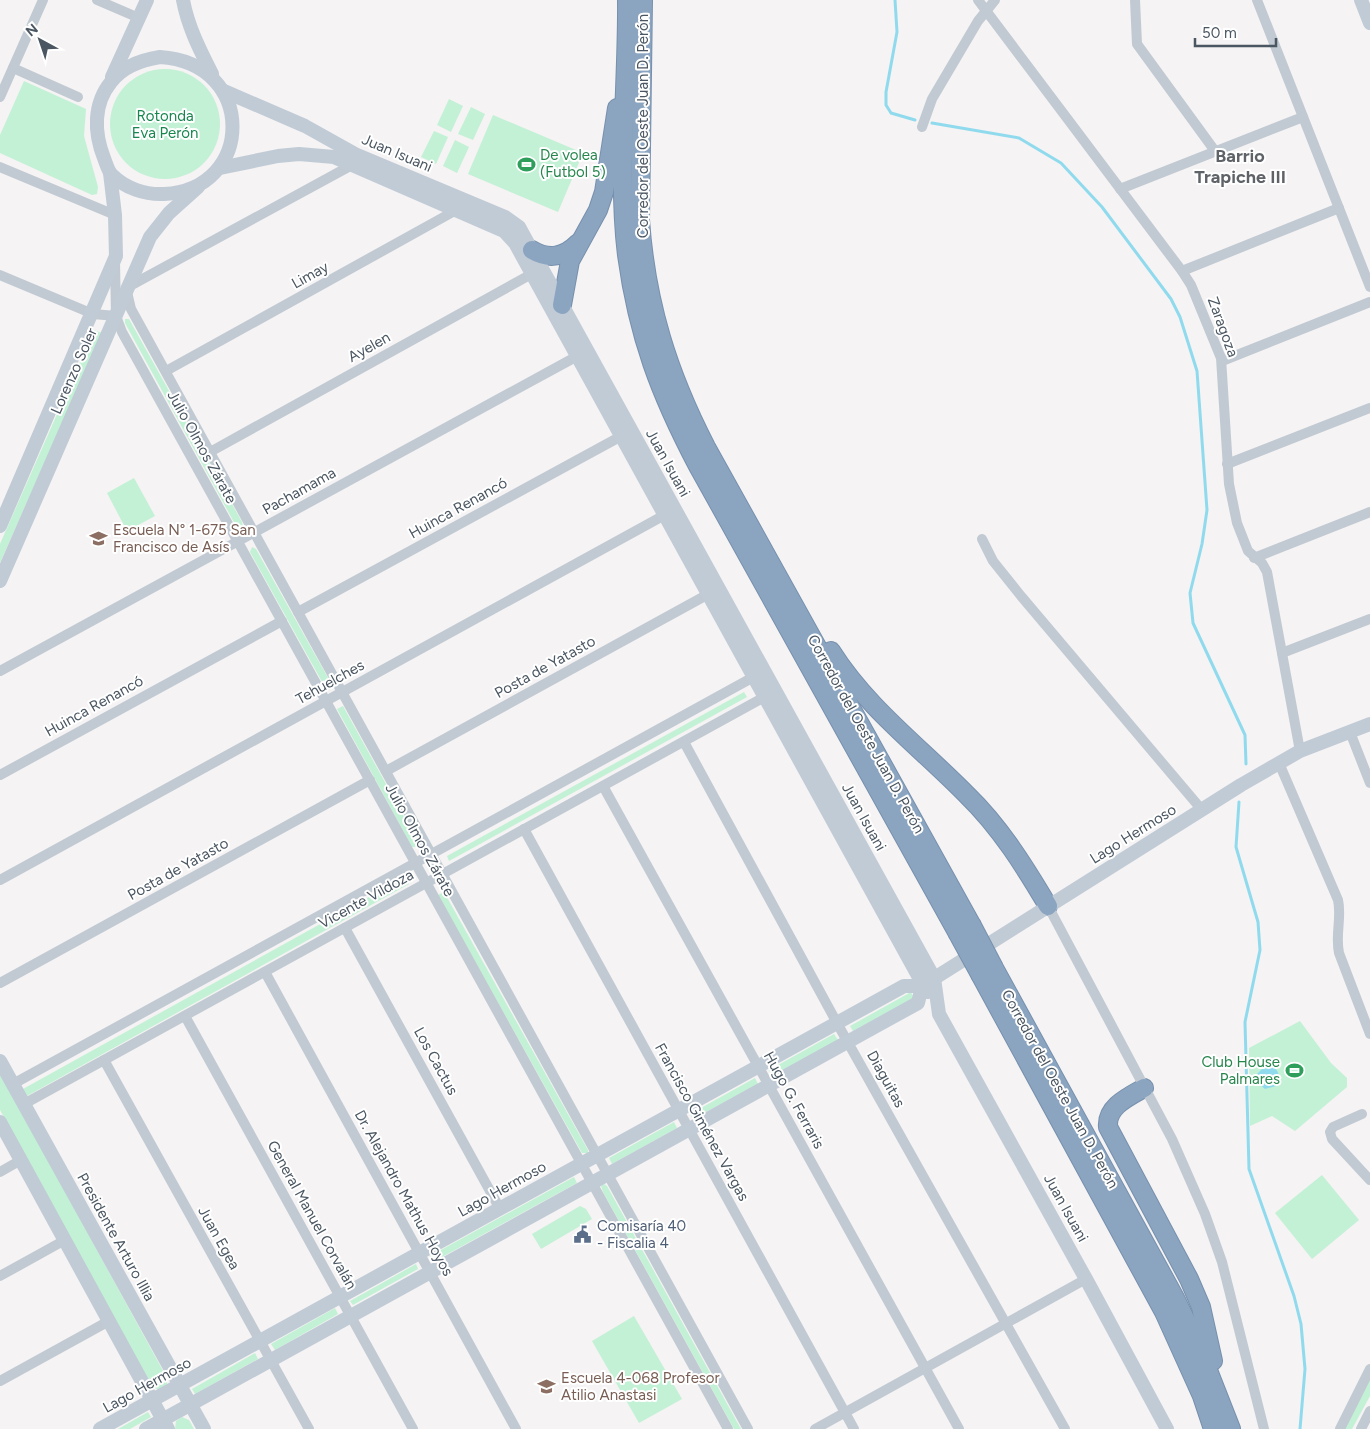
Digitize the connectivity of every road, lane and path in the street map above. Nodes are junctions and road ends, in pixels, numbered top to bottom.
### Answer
1 (43, 0) edge
2 (97, 0) edge
3 (147, 0) edge
4 (183, 0) edge
5 (627, 0) edge
6 (643, 0) edge
7 (978, 0) edge
8 (995, 0) edge
9 (1135, 0) edge
10 (1257, 0) edge
11 (1361, 0) edge
12 (985, 9) junction
13 (139, 18) junction
14 (1370, 22) edge
15 (636, 24) junction
16 (626, 54) junction
17 (13, 68) junction
18 (214, 77) junction
19 (109, 84) junction
20 (224, 91) junction
21 (0, 97) edge
22 (78, 97) dead end
23 (1303, 117) junction
24 (922, 127) dead end
25 (1215, 151) junction
26 (355, 160) junction
27 (0, 168) edge
28 (220, 168) junction
29 (110, 173) junction
30 (198, 186) junction
31 (1120, 189) junction
32 (461, 205) junction
33 (1339, 208) junction
34 (116, 215) junction
35 (582, 240) junction
36 (532, 250) junction
37 (115, 258) junction
38 (536, 271) junction
39 (1182, 271) junction
40 (0, 275) edge
41 (1370, 287) edge
42 (126, 288) junction
43 (1370, 302) edge
44 (562, 305) junction
45 (93, 314) junction
46 (116, 316) junction
47 (561, 327) junction
48 (582, 353) junction
49 (1222, 361) junction
50 (166, 371) junction
51 (1370, 408) edge
52 (626, 434) junction
53 (210, 452) junction
54 (1227, 464) junction
55 (1370, 512) edge
56 (670, 513) junction
57 (0, 526) edge
58 (254, 532) junction
59 (982, 540) dead end
60 (238, 541) junction
61 (1254, 558) junction
62 (777, 574) junction
63 (0, 581) edge
64 (713, 592) junction
65 (298, 612) junction
66 (1370, 619) edge
67 (282, 621) junction
68 (1282, 653) junction
69 (0, 671) edge
70 (758, 675) junction
71 (342, 692) junction
72 (769, 694) junction
73 (326, 701) junction
74 (1370, 724) edge
75 (1350, 732) junction
76 (684, 742) junction
77 (1300, 751) junction
78 (1279, 763) junction
79 (386, 771) junction
80 (0, 775) edge
81 (370, 780) junction
82 (1370, 784) edge
83 (603, 786) junction
84 (1202, 810) junction
85 (524, 829) junction
86 (432, 854) junction
87 (416, 863) junction
88 (442, 874) junction
89 (0, 880) edge
90 (426, 883) junction
91 (1048, 906) junction
92 (345, 928) junction
93 (964, 928) junction
94 (265, 972) junction
95 (988, 972) junction
96 (934, 978) junction
97 (0, 983) edge
98 (922, 986) junction
99 (936, 1002) junction
100 (185, 1016) junction
101 (837, 1023) junction
102 (1370, 1034) edge
103 (848, 1043) junction
104 (0, 1060) edge
105 (104, 1060) junction
106 (758, 1066) junction
107 (13, 1084) junction
108 (769, 1086) junction
109 (1144, 1088) junction
110 (24, 1104) junction
111 (679, 1110) junction
112 (1362, 1114) dead end
113 (0, 1122) edge
114 (690, 1130) junction
115 (597, 1155) junction
116 (21, 1160) junction
117 (582, 1164) junction
118 (0, 1172) edge
119 (608, 1174) junction
120 (1370, 1180) edge
121 (592, 1183) junction
122 (500, 1209) junction
123 (65, 1240) junction
124 (419, 1253) junction
125 (430, 1272) junction
126 (0, 1276) edge
127 (1086, 1279) junction
128 (340, 1297) junction
129 (351, 1316) junction
130 (109, 1321) junction
131 (1005, 1324) junction
132 (260, 1341) junction
133 (270, 1360) junction
134 (925, 1368) junction
135 (1370, 1370) edge
136 (0, 1381) edge
137 (180, 1386) junction
138 (153, 1400) junction
139 (1223, 1403) junction
140 (190, 1405) junction
141 (1370, 1410) edge
142 (845, 1412) junction
143 (166, 1424) edge
144 (100, 1429) edge
145 (146, 1429) edge
146 (204, 1429) edge
147 (309, 1429) edge
148 (413, 1429) edge
149 (516, 1429) edge
150 (728, 1429) edge
151 (748, 1429) edge
152 (815, 1429) edge
153 (854, 1429) edge
154 (959, 1429) edge
155 (1064, 1429) edge
156 (1166, 1429) edge
157 (1213, 1429) edge
158 (1231, 1429) edge
159 (1264, 1429) edge
160 (1340, 1429) edge
161 (1360, 1429) edge

1 - 17 street
2 - 13 street
3 - 13 street
4 - 18 street
5 - 15 highway, Corredor del Oeste Juan D. Perón
6 - 15 highway, Corredor del Oeste Juan D. Perón
7 - 12 street, Zaragoza
8 - 12 street
9 - 25 street
10 - 23 street
11 - 14 street
12 - 24 street
12 - 31 street, Zaragoza
13 - 19 street
15 - 16 highway, Corredor del Oeste Juan D. Perón
15 - 62 highway, Corredor del Oeste Juan D. Perón
16 - 35 highway
16 - 93 highway, Corredor del Oeste Juan D. Perón
17 - 21 street
17 - 22 street
18 - 19 street
18 - 20 street
19 - 29 street
20 - 26 street, Juan Isuani
20 - 28 street
23 - 25 street
23 - 33 street
25 - 31 street
26 - 28 street, Juan Isuani
26 - 32 street, Juan Isuani
26 - 42 street
27 - 34 street
28 - 30 street
29 - 30 street
29 - 34 street, Lorenzo Soler
30 - 42 street, Lorenzo Soler
31 - 39 street, Zaragoza
32 - 36 street, Juan Isuani
32 - 38 street, Juan Isuani
32 - 50 street, Limay
33 - 39 street
33 - 41 street
34 - 37 street, Lorenzo Soler
35 - 36 highway
35 - 44 highway
36 - 38 street, Juan Isuani
37 - 45 street, Lorenzo Soler
37 - 46 street, Julio Olmos Zárate
38 - 44 street, Juan Isuani
38 - 47 street, Juan Isuani
38 - 53 street, Ayelen
39 - 49 street, Zaragoza
40 - 45 street
42 - 46 street, Lorenzo Soler
42 - 50 street, Julio Olmos Zárate
43 - 49 street
44 - 47 street
44 - 48 street, Juan Isuani
45 - 46 street
45 - 57 street, Lorenzo Soler
46 - 60 street, Julio Olmos Zárate
46 - 63 street, Lorenzo Soler
47 - 48 street, Juan Isuani
48 - 52 street, Juan Isuani
48 - 58 street, Pachamama
49 - 54 street, Zaragoza
50 - 53 street, Julio Olmos Zárate
51 - 54 street
52 - 56 street, Juan Isuani
52 - 65 street, Huinca Renancó
53 - 58 street, Julio Olmos Zárate
54 - 61 street, Zaragoza
55 - 61 street
56 - 64 street, Juan Isuani
56 - 71 street, Tehuelches
58 - 60 street, Pachamama
58 - 65 street, Julio Olmos Zárate
59 - 84 street
60 - 67 street, Julio Olmos Zárate
60 - 69 street, Pachamama
61 - 68 street, Zaragoza
62 - 91 highway
62 - 93 highway, Corredor del Oeste Juan D. Perón
64 - 70 street, Juan Isuani
64 - 79 street, Posta de Yatasto
65 - 71 street, Julio Olmos Zárate
66 - 68 street
67 - 73 street, Julio Olmos Zárate
67 - 80 street, Huinca Renancó
68 - 77 street, Zaragoza
70 - 72 street, Juan Isuani
70 - 86 street, Vicente Vildoza
71 - 73 street, Tehuelches
71 - 79 street, Julio Olmos Zárate
72 - 76 street, Vicente Vildoza
72 - 96 street, Juan Isuani
72 - 98 street, Juan Isuani
73 - 81 street, Julio Olmos Zárate
73 - 89 street, Tehuelches
74 - 75 street, Lago Hermoso
75 - 77 street, Lago Hermoso
75 - 82 street
76 - 83 street, Vicente Vildoza
76 - 101 street, Diaguitas
77 - 78 street, Lago Hermoso
78 - 84 street, Lago Hermoso
78 - 102 street
79 - 86 street, Julio Olmos Zárate
81 - 87 street, Julio Olmos Zárate
81 - 97 street, Posta de Yatasto
83 - 85 street, Vicente Vildoza
83 - 106 street, Hugo G. Ferraris
84 - 91 street, Lago Hermoso
85 - 88 street, Vicente Vildoza
85 - 111 street, Francisco Giménez Vargas
86 - 87 street, Vicente Vildoza
86 - 88 street, Julio Olmos Zárate
87 - 90 street, Julio Olmos Zárate
87 - 107 street, Vicente Vildoza
88 - 90 street, Vicente Vildoza
88 - 115 street, Julio Olmos Zárate
90 - 92 street, Vicente Vildoza
90 - 117 street, Julio Olmos Zárate
91 - 96 street, Lago Hermoso
91 - 109 street
92 - 94 street, Vicente Vildoza
92 - 122 street, Los Cactus
93 - 95 highway, Corredor del Oeste Juan D. Perón, bridge
94 - 100 street, Vicente Vildoza
94 - 124 street, Dr. Alejandro Mathus Hoyos
95 - 139 highway, Corredor del Oeste Juan D. Perón
95 - 157 highway, Corredor del Oeste Juan D. Perón
96 - 98 street, Lago Hermoso
96 - 99 street, Juan Isuani
98 - 99 street, Juan Isuani
98 - 101 street, Lago Hermoso
98 - 103 street, Lago Hermoso
99 - 127 street, Juan Isuani
100 - 105 street, Vicente Vildoza
100 - 128 street, General Manuel Corvalán
101 - 103 street, Diaguitas
101 - 106 street, Lago Hermoso
103 - 108 street, Lago Hermoso
103 - 131 street, Diaguitas
104 - 107 street, Presidente Arturo Illia
105 - 110 street, Vicente Vildoza
105 - 132 street, Juan Egea
106 - 108 street, Hugo G. Ferraris
106 - 111 street, Lago Hermoso
107 - 110 street, Presidente Arturo Illia
108 - 114 street, Lago Hermoso
108 - 134 street, Hugo G. Ferraris
109 - 139 highway
109 - 159 street
110 - 137 street, Presidente Arturo Illia
111 - 114 street, Francisco Giménez Vargas
111 - 115 street, Lago Hermoso
112 - 120 street
113 - 116 street
114 - 119 street, Lago Hermoso
114 - 142 street, Francisco Giménez Vargas
115 - 117 street, Lago Hermoso
115 - 119 street, Julio Olmos Zárate
116 - 118 street
116 - 123 street
117 - 121 street, Julio Olmos Zárate
117 - 122 street, Lago Hermoso
119 - 121 street, Lago Hermoso
119 - 151 street, Julio Olmos Zárate
121 - 125 street, Lago Hermoso
121 - 150 street, Julio Olmos Zárate
122 - 124 street, Lago Hermoso
123 - 126 street
123 - 130 street
124 - 125 street, Dr. Alejandro Mathus Hoyos
124 - 128 street, Lago Hermoso
125 - 129 street, Lago Hermoso
125 - 149 street, Dr. Alejandro Mathus Hoyos
127 - 131 street
127 - 156 street, Juan Isuani
128 - 129 street, General Manuel Corvalán
128 - 132 street, Lago Hermoso
129 - 133 street, Lago Hermoso
129 - 148 street, General Manuel Corvalán
130 - 136 street
130 - 138 street
131 - 134 street
131 - 155 street, Diaguitas
132 - 133 street, Juan Egea
132 - 137 street, Lago Hermoso
133 - 140 street, Lago Hermoso
133 - 147 street, Juan Egea
134 - 142 street
134 - 154 street, Hugo G. Ferraris
135 - 160 street
137 - 138 street, Lago Hermoso
137 - 140 street, Presidente Arturo Illia
138 - 143 street
138 - 144 street, Lago Hermoso
139 - 158 highway, Corredor del Oeste Juan D. Perón
140 - 143 street, Lago Hermoso
140 - 146 street, Presidente Arturo Illia
141 - 161 street
142 - 152 street
142 - 153 street, Francisco Giménez Vargas
143 - 145 street, Lago Hermoso

